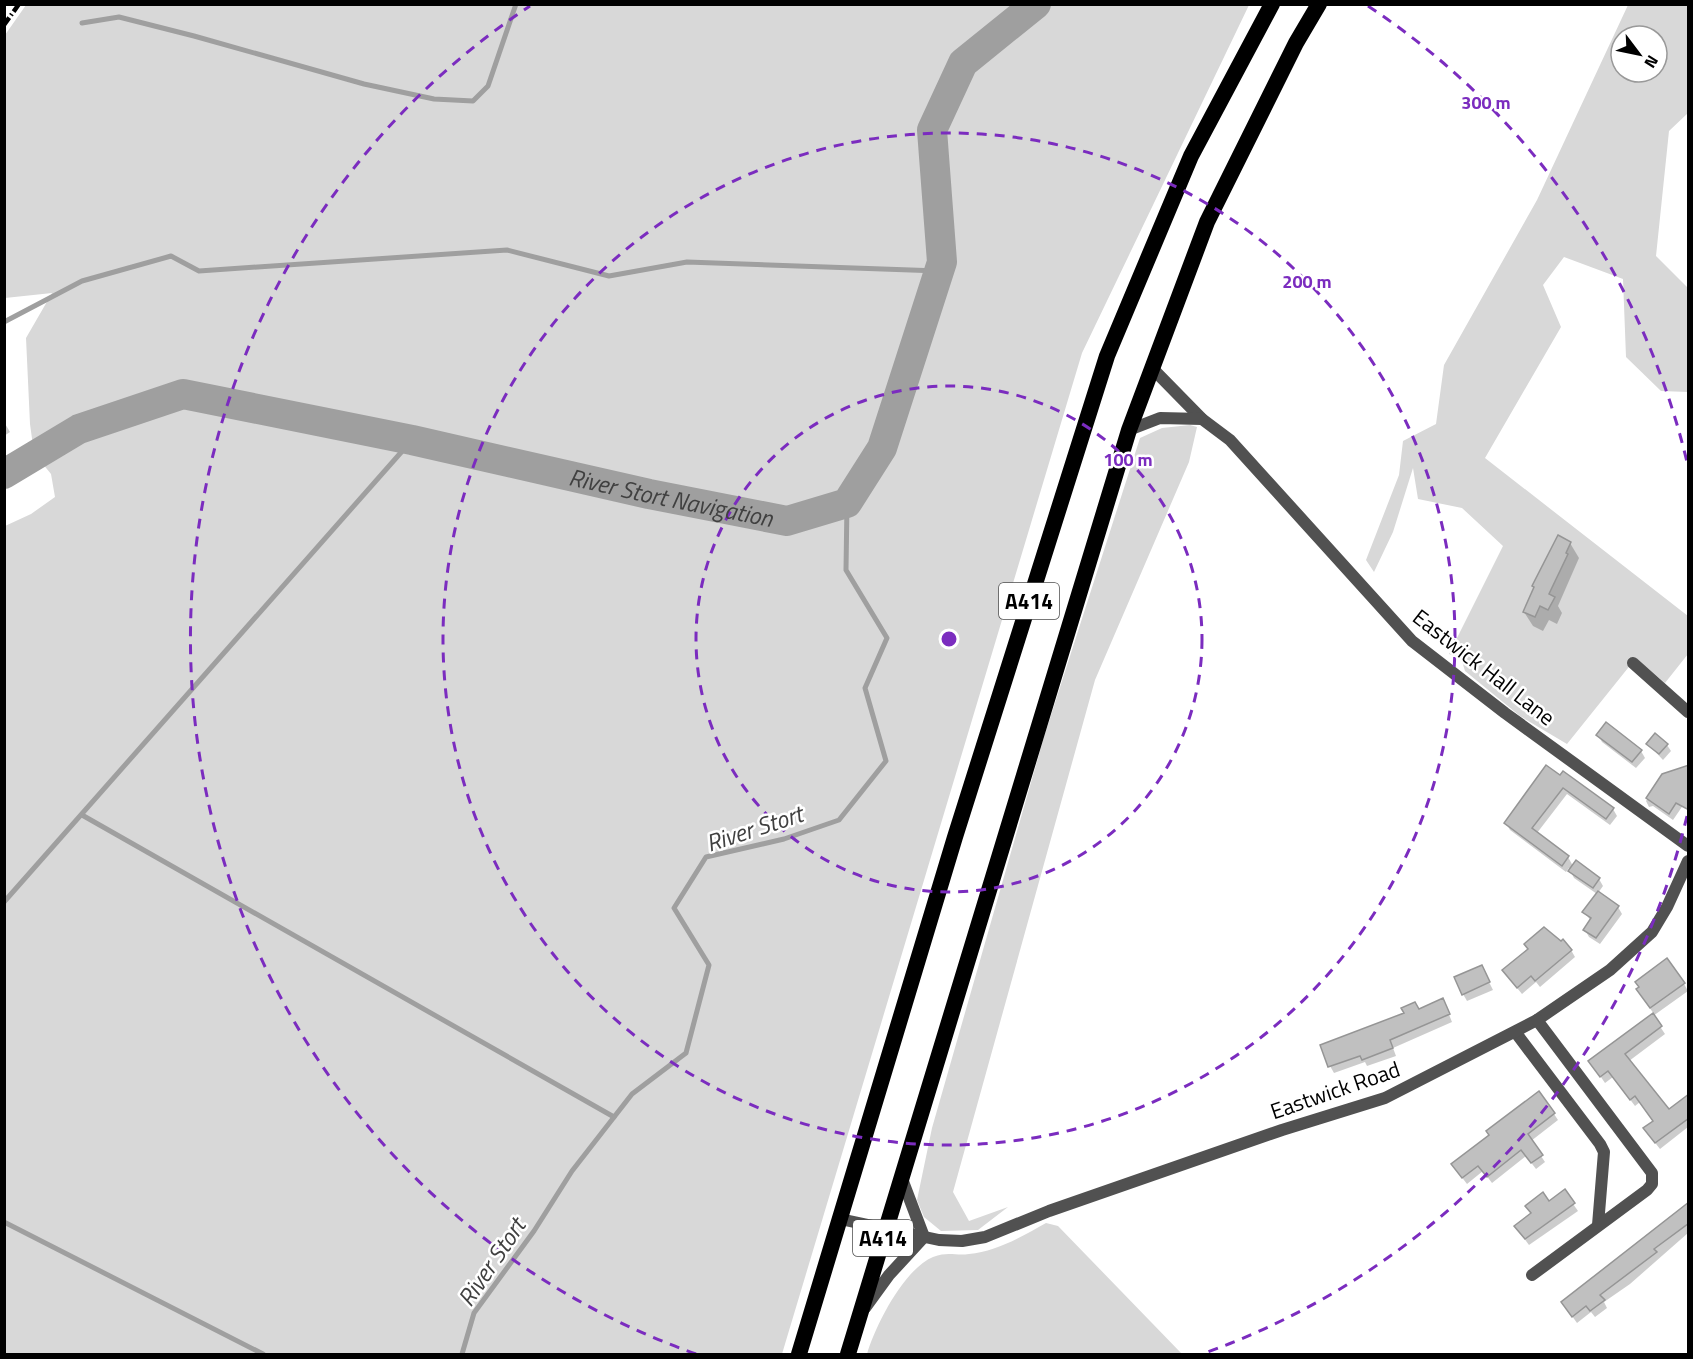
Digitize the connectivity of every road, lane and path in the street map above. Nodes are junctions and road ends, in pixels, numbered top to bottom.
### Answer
1 (1272, 4) edge
2 (1319, 4) edge
3 (1151, 367) junction
4 (1202, 419) junction
5 (1129, 430) junction
6 (1633, 663) dead end
7 (1689, 712) edge
8 (1689, 846) edge
9 (1689, 861) edge
10 (1537, 1020) junction
11 (1516, 1033) junction
12 (1618, 1131) junction
13 (1600, 1144) junction
14 (902, 1179) junction
15 (840, 1219) junction
16 (1598, 1225) junction
17 (886, 1229) junction
18 (924, 1237) junction
19 (1532, 1275) dead end
20 (860, 1315) junction
21 (799, 1354) edge
22 (848, 1354) edge

1 - 15 highway, A414
2 - 3 highway, A414
3 - 4 street, Eastwick Hall Lane
3 - 5 highway, A414
4 - 5 street
4 - 8 street, Eastwick Hall Lane
5 - 14 highway, A414
6 - 7 street
9 - 10 street, Eastwick Road
10 - 11 street, Eastwick Road
10 - 12 street
11 - 13 street
11 - 18 street, Eastwick Road
12 - 13 street
12 - 16 street
13 - 16 street
14 - 17 highway, A414
14 - 18 street
15 - 17 street, Eastwick Road
15 - 21 highway, A414
16 - 19 street
17 - 18 street, Eastwick Road
17 - 20 highway, A414
18 - 20 street
20 - 22 highway, A414

